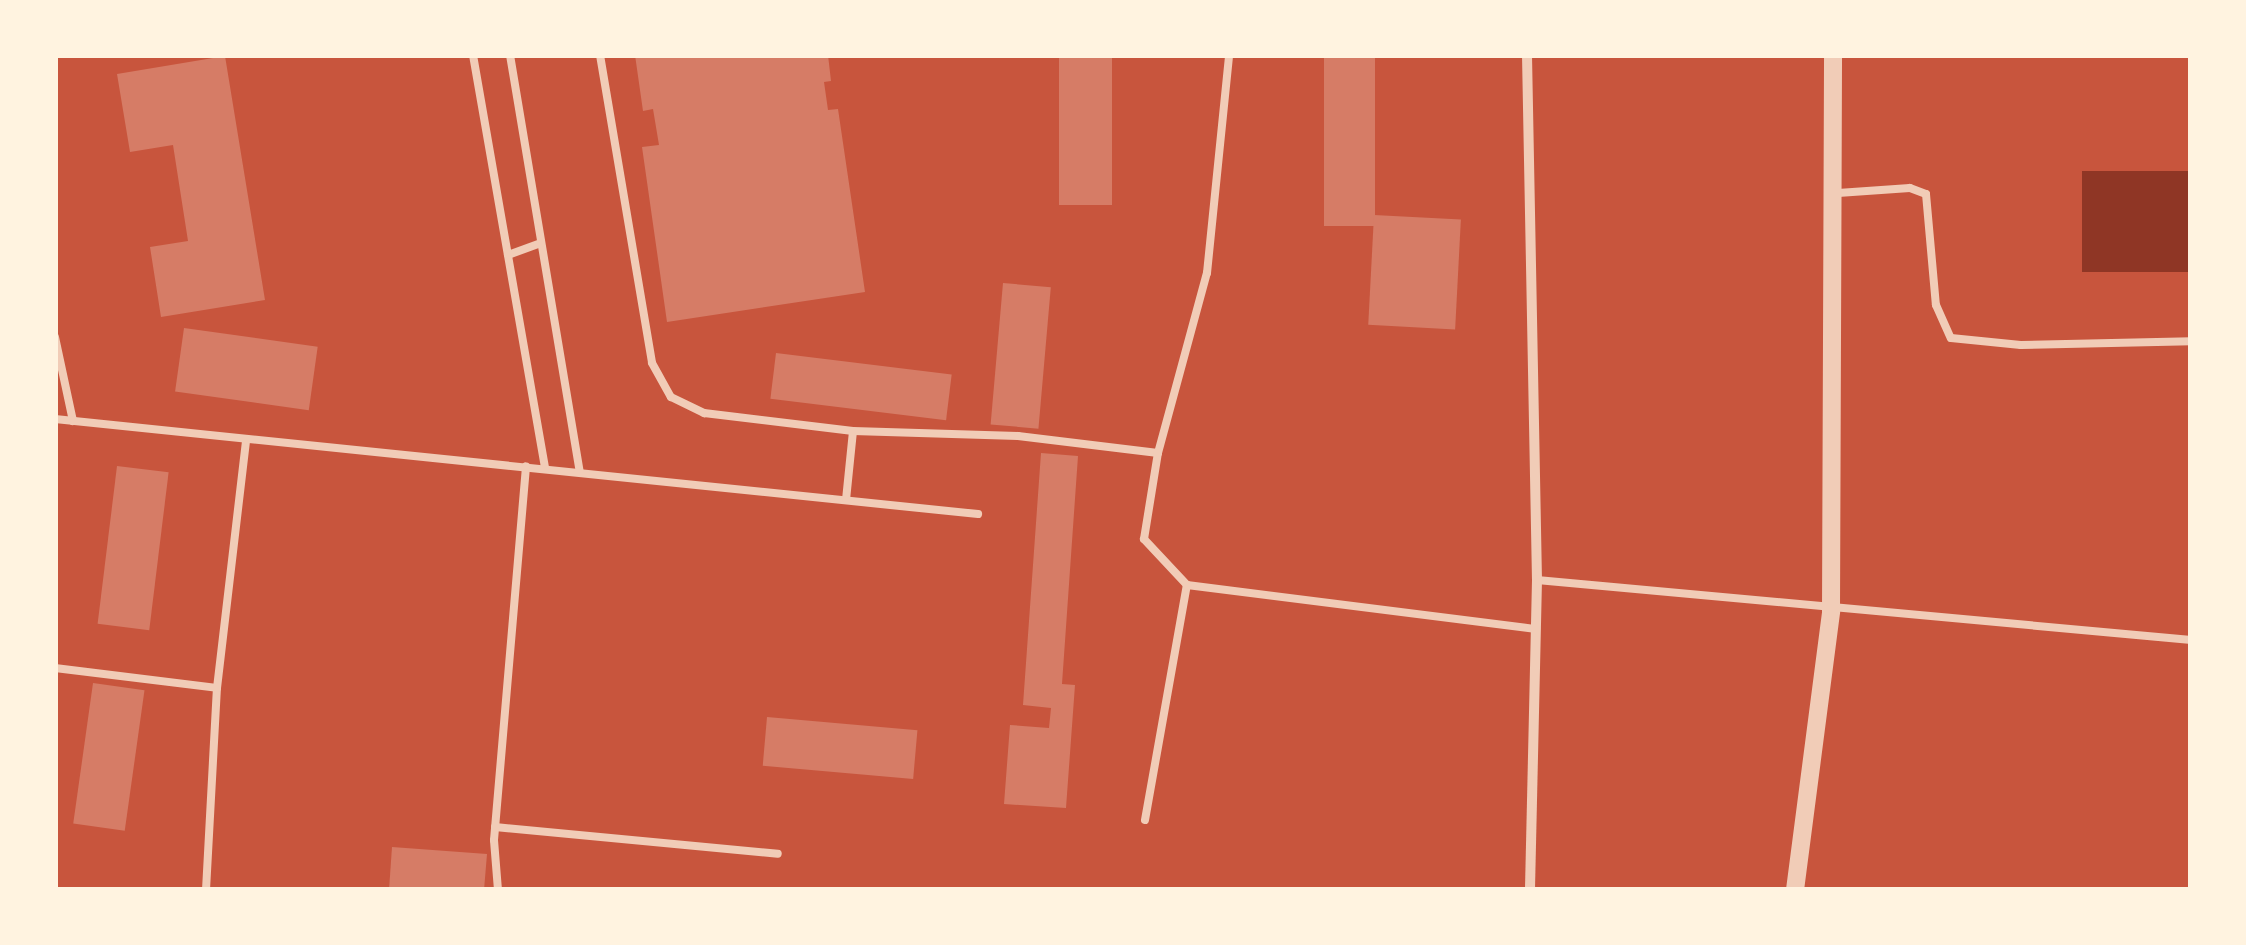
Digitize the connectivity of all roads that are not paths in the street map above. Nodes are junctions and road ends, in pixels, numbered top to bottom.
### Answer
1 (473, 55) edge
2 (510, 55) edge
3 (600, 55) edge
4 (1228, 55) edge
5 (1527, 55) edge
6 (1834, 55) edge
7 (1838, 192) junction
8 (542, 243) junction
9 (508, 255) junction
10 (55, 337) edge
11 (2191, 340) edge
12 (55, 419) edge
13 (73, 422) junction
14 (853, 431) junction
15 (246, 440) junction
16 (1158, 454) junction
17 (526, 466) junction
18 (545, 468) junction
19 (580, 472) junction
20 (846, 500) junction
21 (978, 514) dead end
22 (1537, 580) junction
23 (1187, 585) junction
24 (1832, 611) junction
25 (1536, 629) junction
26 (2191, 640) edge
27 (55, 668) edge
28 (218, 688) junction
29 (1145, 820) dead end
30 (494, 827) junction
31 (778, 854) dead end
32 (206, 890) edge
33 (498, 890) edge
34 (1530, 890) edge
35 (1795, 890) edge

1 - 9 lane
2 - 8 lane
3 - 14 lane
4 - 16 lane
5 - 22 street
6 - 7 street
7 - 11 lane
7 - 24 street
8 - 9 lane
8 - 19 lane
9 - 18 lane
10 - 13 lane
12 - 13 lane
13 - 15 lane
14 - 16 lane
14 - 20 lane
15 - 17 lane
15 - 28 lane
16 - 23 lane
17 - 18 lane
17 - 30 lane
18 - 19 lane
19 - 20 lane
20 - 21 lane
22 - 24 lane
22 - 25 street
23 - 25 lane
23 - 29 lane
24 - 26 lane
24 - 35 street
25 - 34 street
27 - 28 lane
28 - 32 lane
30 - 31 lane
30 - 33 lane

